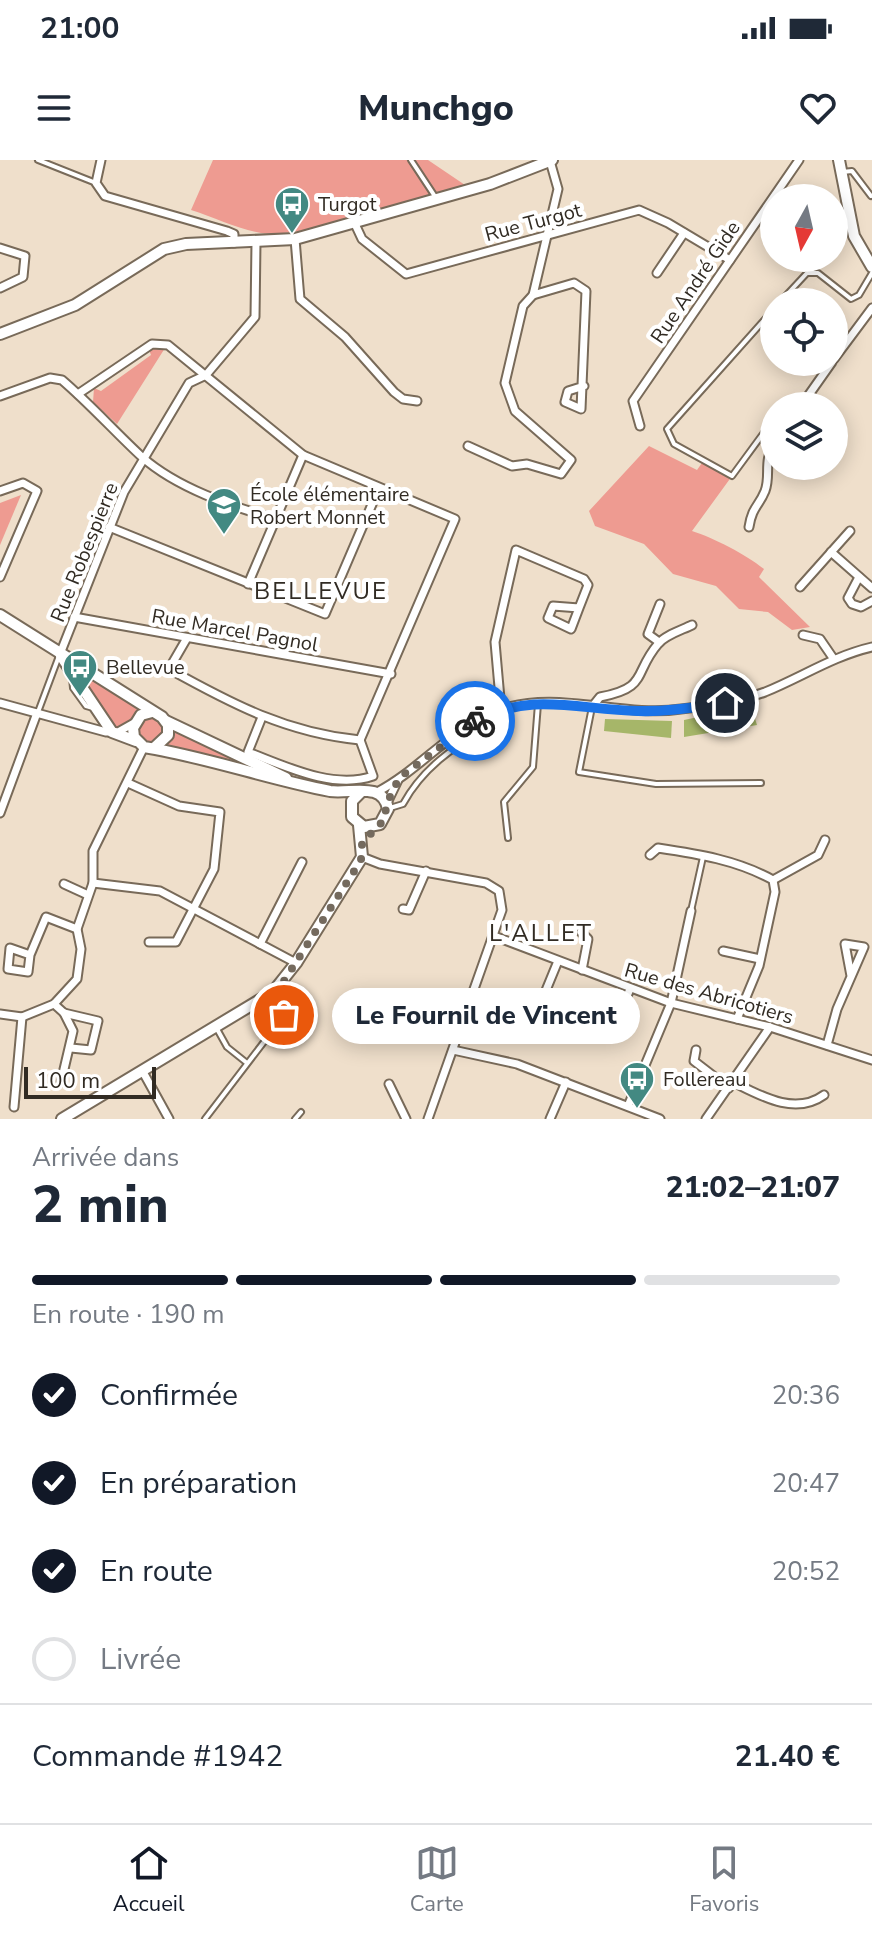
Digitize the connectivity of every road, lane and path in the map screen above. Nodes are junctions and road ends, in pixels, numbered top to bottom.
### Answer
1 (38, 160) edge
2 (101, 160) edge
3 (411, 160) edge
4 (551, 160) edge
5 (799, 160) edge
6 (839, 160) edge
7 (532, 164) edge
8 (841, 172) junction
9 (96, 183) junction
10 (871, 196) edge
11 (437, 200) junction
12 (355, 224) junction
13 (684, 233) junction
14 (547, 235) junction
15 (295, 239) junction
16 (256, 242) junction
17 (234, 243) junction
18 (0, 248) edge
19 (730, 260) junction
20 (872, 270) edge
21 (657, 273) dead end
22 (0, 288) edge
23 (793, 288) edge
24 (837, 288) edge
25 (533, 295) junction
26 (848, 297) edge
27 (872, 308) edge
28 (760, 325) edge
29 (0, 334) edge
30 (848, 341) edge
31 (206, 375) junction
32 (584, 386) dead end
33 (78, 394) junction
34 (0, 396) edge
35 (417, 401) dead end
36 (640, 426) dead end
37 (760, 438) edge
38 (468, 446) dead end
39 (303, 455) junction
40 (144, 458) junction
41 (766, 480) edge
42 (379, 488) junction
43 (0, 491) edge
44 (275, 519) junction
45 (109, 527) junction
46 (749, 527) dead end
47 (850, 531) dead end
48 (831, 552) junction
49 (0, 577) edge
50 (859, 577) junction
51 (248, 584) junction
52 (800, 587) dead end
53 (872, 588) edge
54 (872, 601) edge
55 (660, 604) dead end
56 (579, 608) junction
57 (0, 615) edge
58 (74, 617) junction
59 (692, 625) dead end
60 (803, 635) dead end
61 (187, 638) junction
62 (659, 642) junction
63 (872, 647) edge
64 (60, 654) junction
65 (833, 658) junction
66 (391, 674) junction
67 (538, 702) junction
68 (0, 703) edge
69 (592, 707) junction
70 (501, 710) junction
71 (152, 712) junction
72 (37, 713) junction
73 (489, 714) junction
74 (262, 717) junction
75 (166, 721) junction
76 (134, 723) junction
77 (112, 732) junction
78 (360, 740) junction
79 (145, 745) junction
80 (399, 778) junction
81 (128, 783) junction
82 (761, 783) dead end
83 (303, 785) junction
84 (335, 792) junction
85 (361, 792) junction
86 (377, 792) junction
87 (350, 806) junction
88 (387, 806) junction
89 (0, 813) edge
90 (359, 825) junction
91 (374, 827) junction
92 (508, 838) dead end
93 (825, 840) dead end
94 (362, 843) junction
95 (650, 855) dead end
96 (704, 855) junction
97 (362, 857) junction
98 (302, 862) dead end
99 (426, 871) junction
100 (773, 880) junction
101 (93, 883) junction
102 (64, 884) dead end
103 (88, 895) junction
104 (196, 907) junction
105 (403, 909) dead end
106 (691, 911) joint
107 (77, 929) junction
108 (581, 932) dead end
109 (494, 936) junction
110 (149, 942) dead end
111 (260, 944) junction
112 (723, 951) dead end
113 (30, 955) dead end
114 (760, 959) junction
115 (558, 961) junction
116 (296, 963) junction
117 (582, 970) junction
118 (851, 976) dead end
119 (284, 981) junction
120 (630, 989) junction
121 (542, 1000) dead end
122 (671, 1003) junction
123 (54, 1004) junction
124 (64, 1013) junction
125 (0, 1014) edge
126 (22, 1017) junction
127 (737, 1019) junction
128 (215, 1027) junction
129 (614, 1027) dead end
130 (770, 1027) junction
131 (827, 1045) junction
132 (71, 1048) junction
133 (453, 1050) junction
134 (696, 1050) dead end
135 (872, 1060) edge
136 (247, 1063) junction
137 (143, 1072) junction
138 (61, 1082) dead end
139 (566, 1082) junction
140 (389, 1084) dead end
141 (731, 1085) junction
142 (824, 1095) dead end
143 (628, 1106) junction
144 (14, 1107) dead end
145 (301, 1112) dead end
146 (62, 1119) edge
147 (169, 1119) edge
148 (205, 1119) edge
149 (295, 1119) edge
150 (406, 1119) edge
151 (428, 1119) edge
152 (550, 1119) edge
153 (660, 1119) edge
154 (706, 1119) edge

1 - 9 lane
2 - 9 street
3 - 11 lane
4 - 7 street
4 - 14 street
5 - 19 street, Rue André Gide
6 - 8 street
7 - 11 street
8 - 10 lane
8 - 20 street
9 - 17 street
11 - 12 street
12 - 14 street, Rue Turgot
12 - 15 street
13 - 14 street, Rue Turgot
13 - 19 street, Rue Turgot
13 - 21 street
14 - 25 street
15 - 16 street
15 - 35 street
16 - 17 street
16 - 31 street, Rue Robespierre
17 - 29 street
18 - 22 street
19 - 36 street, Rue André Gide
20 - 26 lane
23 - 24 lane
25 - 32 street
25 - 38 street
27 - 30 street
28 - 37 lane
31 - 33 street
31 - 39 street
31 - 40 street, Rue Robespierre
33 - 34 street
33 - 40 street
39 - 42 street
39 - 44 street
40 - 44 street
40 - 45 street, Rue Robespierre
41 - 46 street
42 - 51 street
42 - 66 street
43 - 49 street
44 - 51 street
45 - 51 street
45 - 58 street, Rue Robespierre
47 - 48 street
48 - 50 street
48 - 52 street
50 - 53 street
50 - 54 street
55 - 62 street
56 - 56 street
56 - 70 street
57 - 64 street
58 - 61 street, Rue Marcel Pagnol
58 - 64 street, Rue Robespierre
59 - 62 street
60 - 65 street
61 - 66 street, Rue Marcel Pagnol
61 - 74 street
62 - 69 street
63 - 65 street
64 - 71 street
64 - 72 lane, Rue Robespierre
64 - 77 street
65 - 69 street
66 - 78 street
67 - 69 street
67 - 70 street
67 - 92 lane
68 - 72 street
69 - 82 lane
70 - 73 street
71 - 75 street
71 - 76 street
72 - 77 street
72 - 89 street
73 - 80 street
73 - 88 lane
74 - 78 street
74 - 78 street
75 - 79 street
75 - 83 street
76 - 77 street
76 - 79 street
77 - 79 street
79 - 81 street
79 - 83 street
80 - 86 street
80 - 88 street
81 - 101 street
81 - 104 street
83 - 84 street
84 - 85 street
84 - 87 street
85 - 86 street
85 - 87 street
86 - 88 street
87 - 90 street
88 - 91 street
90 - 91 street
90 - 94 street
91 - 94 street
93 - 100 street
94 - 97 street
95 - 96 street
96 - 100 street
96 - 106 lane
97 - 99 street
97 - 116 street
98 - 111 street
99 - 105 street
99 - 109 street
100 - 114 street
101 - 103 street
101 - 104 street
102 - 103 street
103 - 107 street
104 - 110 street
104 - 111 street
106 - 122 street
107 - 113 street
107 - 123 street
108 - 117 street
109 - 115 street, Rue des Abricotiers
109 - 133 street
111 - 116 street
112 - 114 street
114 - 127 street
115 - 117 street, Rue des Abricotiers
115 - 121 street
116 - 119 street
117 - 120 street, Rue des Abricotiers
118 - 131 street
119 - 128 street
119 - 136 lane
120 - 122 street, Rue des Abricotiers
120 - 129 street
122 - 127 street, Rue des Abricotiers
122 - 143 street
123 - 124 street
123 - 126 street
124 - 132 street
124 - 132 street
125 - 126 street
126 - 144 street
127 - 130 street, Rue des Abricotiers
128 - 136 lane
128 - 137 street
130 - 131 street, Rue des Abricotiers
130 - 141 street
131 - 135 street, Rue des Abricotiers
132 - 138 street
133 - 139 street
133 - 151 street
134 - 141 street
136 - 148 lane
137 - 146 street
137 - 147 street
139 - 143 street
139 - 152 street
140 - 150 street
141 - 142 street
141 - 154 street
143 - 153 street
145 - 149 lane

